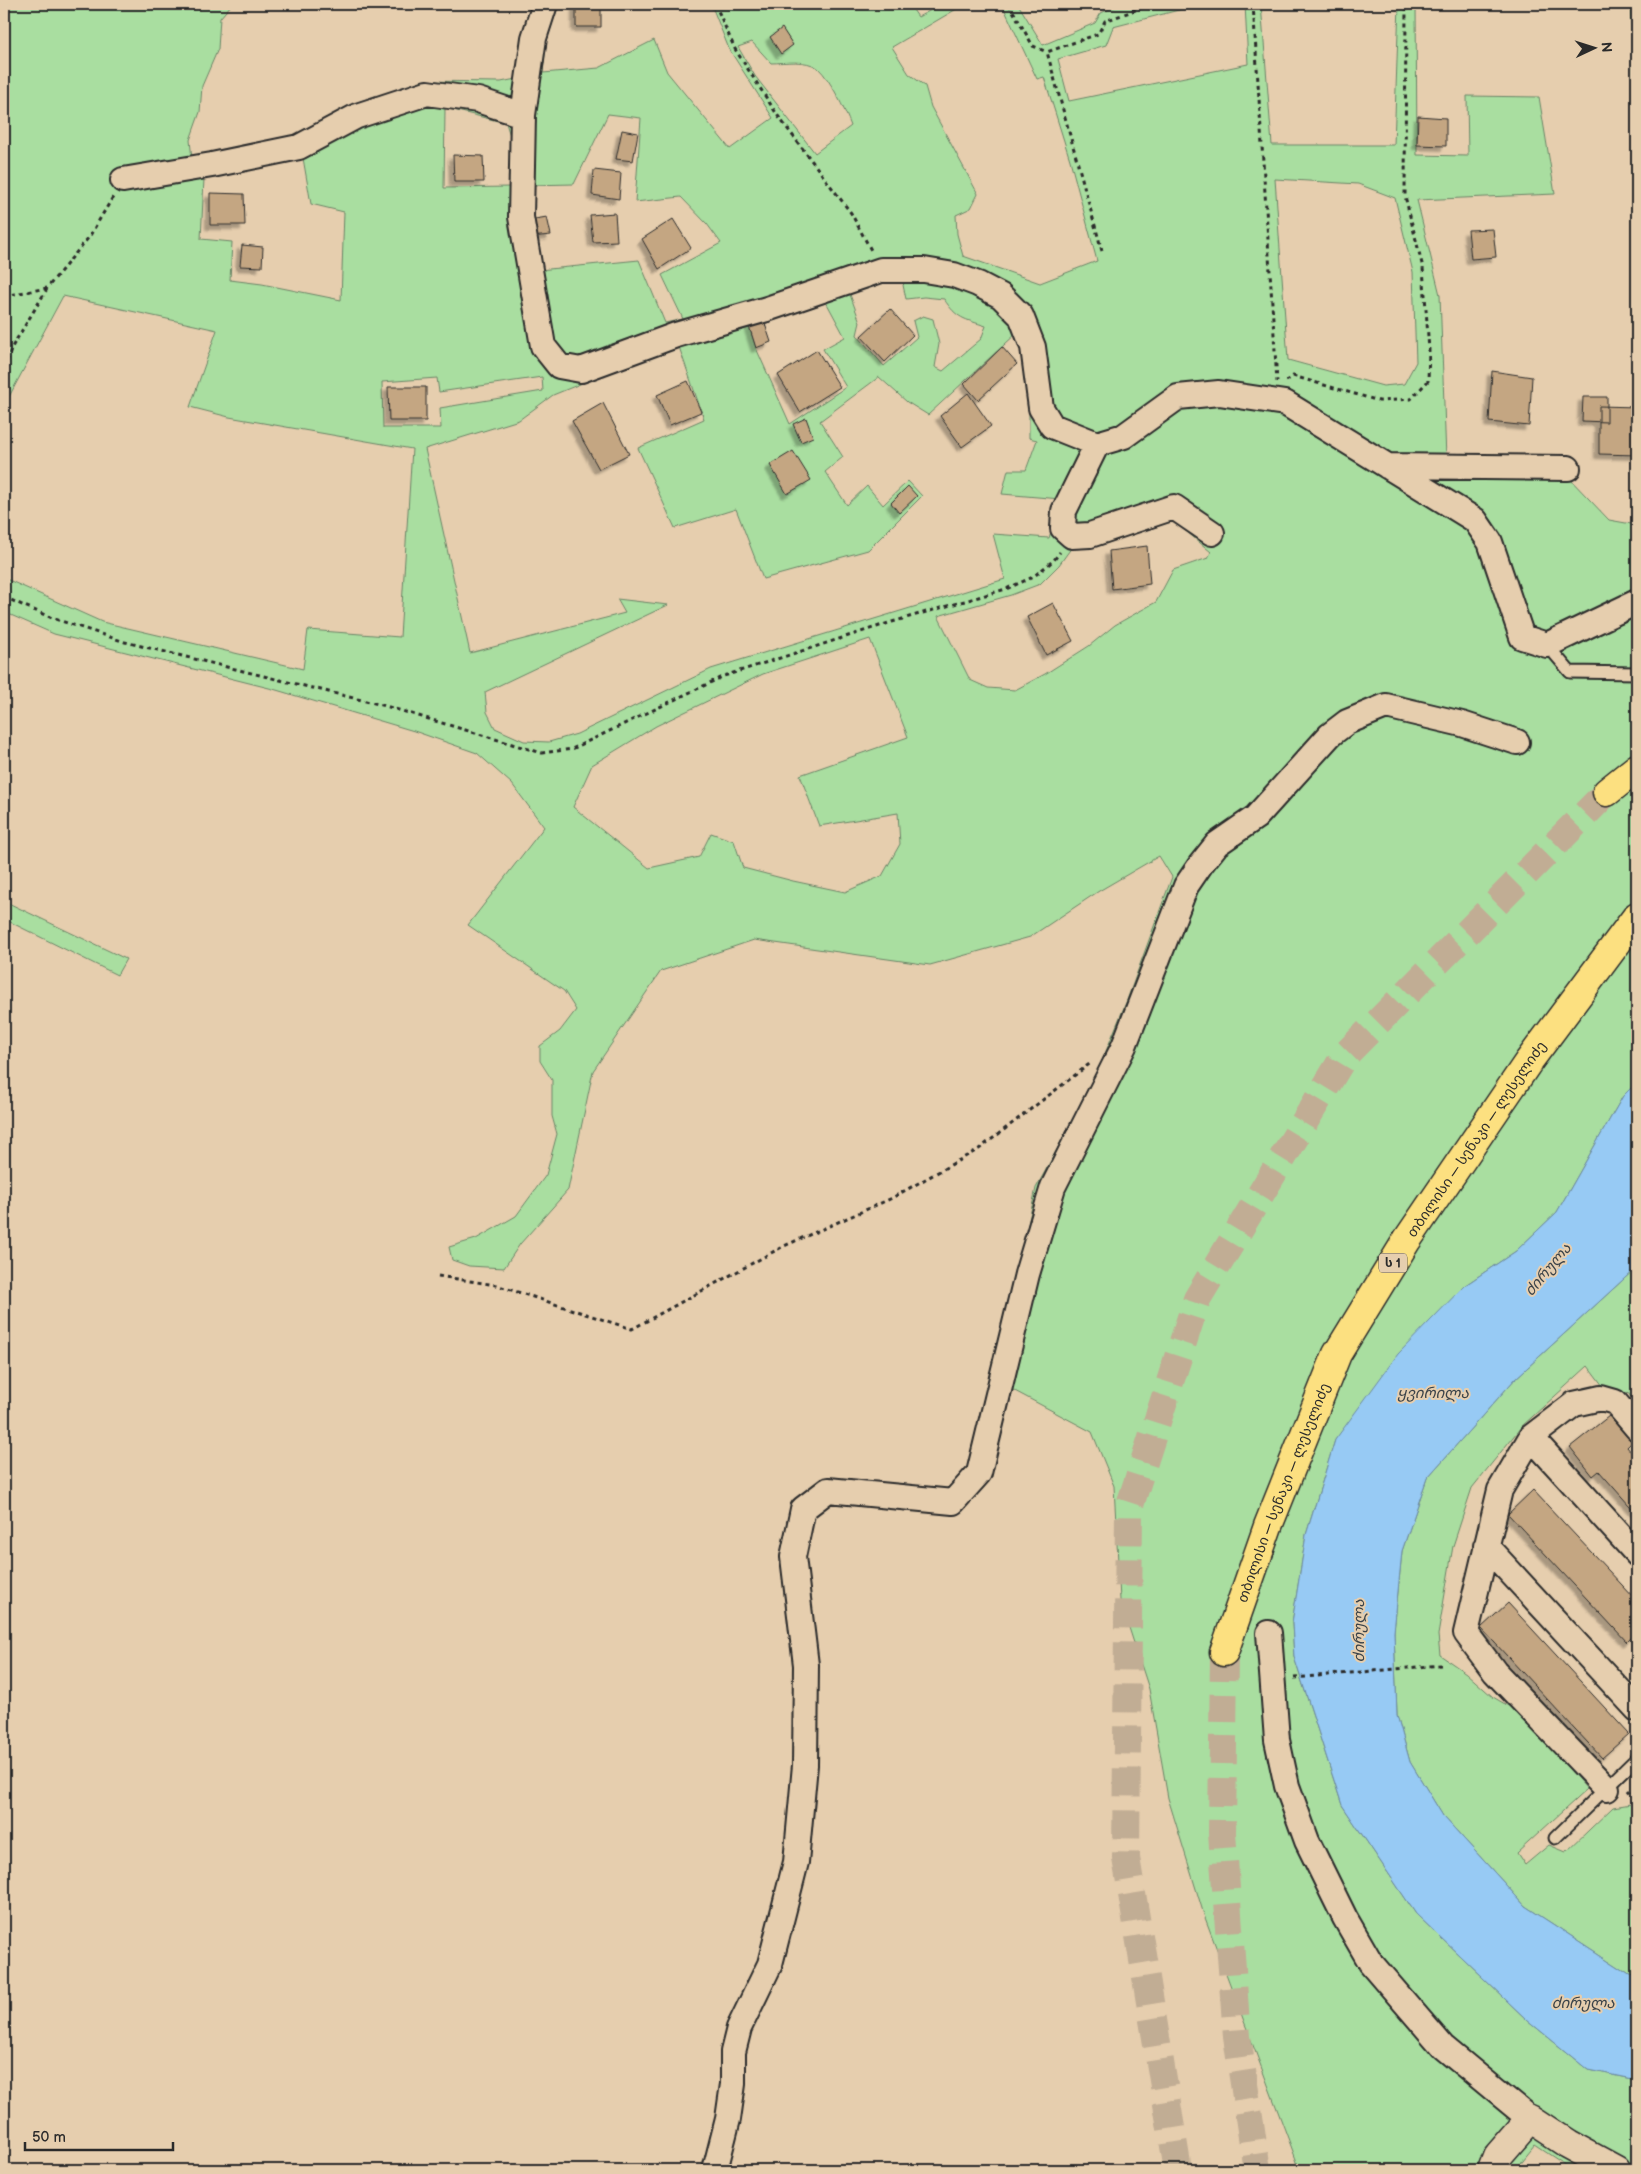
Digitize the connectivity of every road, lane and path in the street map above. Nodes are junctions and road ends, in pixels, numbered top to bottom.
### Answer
1 (545, 4) edge
2 (715, 4) edge
3 (1009, 4) edge
4 (1152, 4) edge
5 (1253, 4) edge
6 (1406, 4) edge
7 (1047, 52) junction
8 (524, 114) junction
9 (123, 180) joint
10 (1102, 251) dead end
11 (881, 270) junction
12 (47, 288) junction
13 (4, 296) edge
14 (4, 368) edge
15 (1097, 444) junction
16 (1386, 466) junction
17 (1568, 468) dead end
18 (1212, 533) dead end
19 (1072, 536) junction
20 (4, 597) edge
21 (1637, 602) edge
22 (1547, 645) junction
23 (1637, 673) edge
24 (1517, 742) dead end
25 (1634, 772) edge
26 (1607, 792) tunnel mouth
27 (1637, 916) edge
28 (1124, 1046) junction
29 (438, 1276) dead end
30 (1635, 1419) edge
31 (1531, 1438) junction
32 (1486, 1546) junction
33 (1637, 1554) edge
34 (1269, 1633) dead end
35 (1224, 1652) tunnel mouth
36 (1441, 1665) dead end
37 (1271, 1680) junction
38 (1637, 1709) edge
39 (1637, 1758) edge
40 (1607, 1789) junction
41 (1555, 1838) dead end
42 (1530, 2119) junction
43 (715, 2170) edge
44 (1492, 2170) edge
45 (1616, 2170) edge

1 - 8 street
2 - 11 path
3 - 7 path
4 - 7 path
5 - 6 path
7 - 10 path
8 - 9 street
8 - 11 street
9 - 12 path
11 - 15 street
12 - 13 path
12 - 14 path
15 - 16 street
15 - 19 street
16 - 17 street
16 - 22 street
18 - 19 street
19 - 20 path
21 - 22 street
22 - 23 lane
24 - 28 street
25 - 26 highway
27 - 35 highway, თბილისი — სენაკი — ლესელიძე / ს 1
28 - 29 path
28 - 43 street
30 - 31 street
31 - 32 street
31 - 33 street
32 - 38 street
32 - 40 street
34 - 37 street
36 - 37 path
37 - 42 street
39 - 40 lane
40 - 41 lane
42 - 44 street
42 - 45 street

